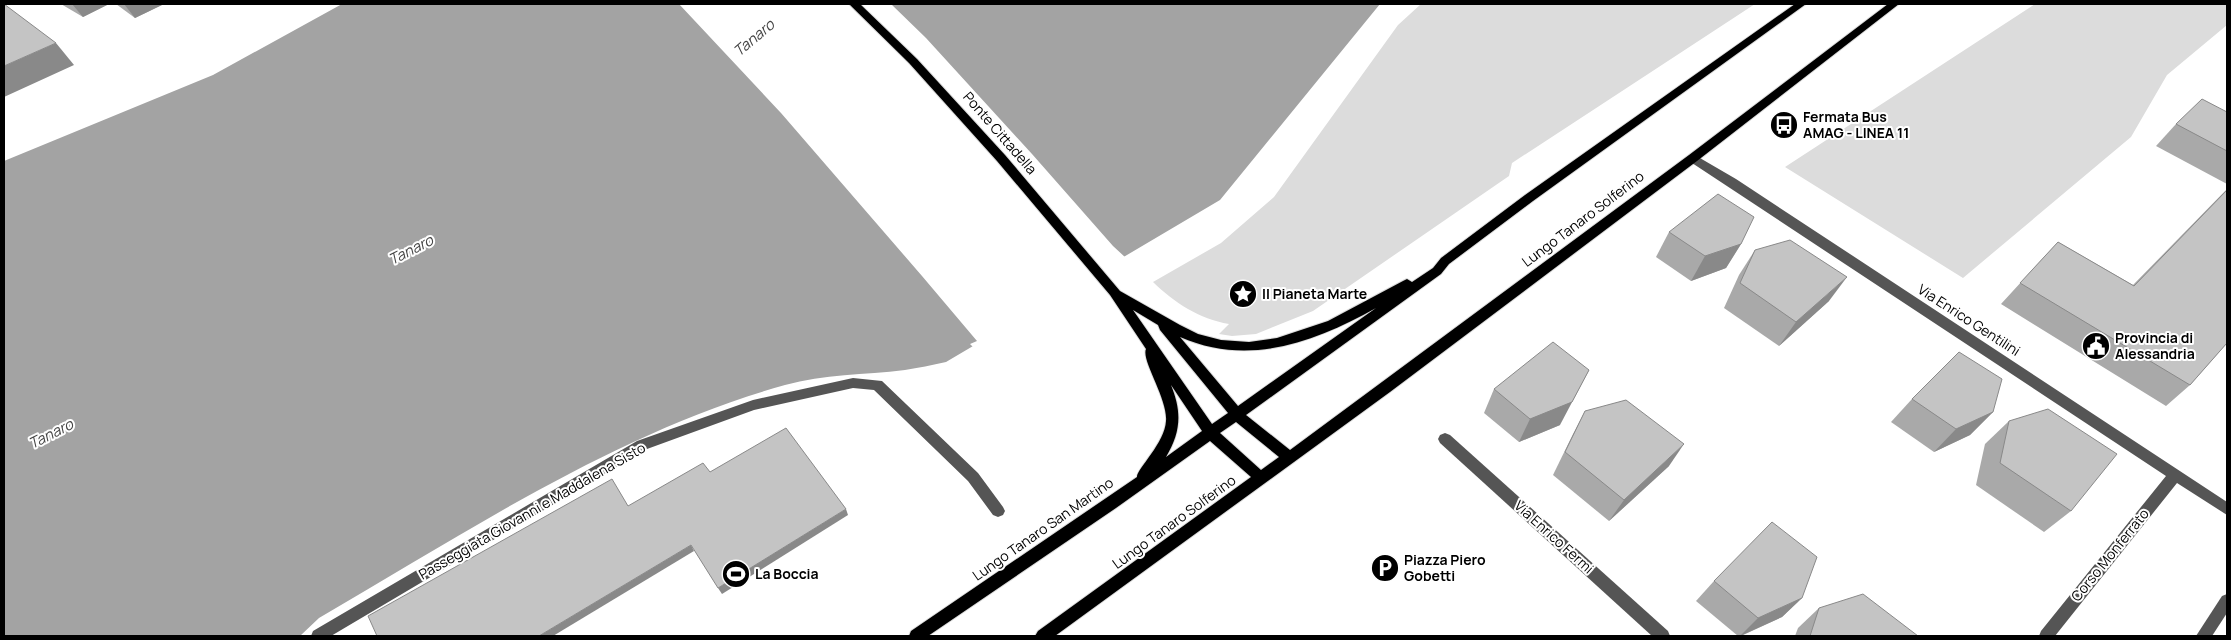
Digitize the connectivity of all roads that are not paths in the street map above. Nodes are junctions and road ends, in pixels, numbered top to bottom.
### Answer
1 (854, 4) edge
2 (1801, 4) edge
3 (1894, 4) edge
4 (1693, 158) junction
5 (1445, 261) junction
6 (1114, 292) junction
7 (1158, 318) junction
8 (1150, 347) junction
9 (1236, 414) junction
10 (1211, 433) junction
11 (1445, 439) dead end
12 (1289, 457) junction
13 (2175, 475) junction
14 (1262, 478) junction
15 (1111, 504) junction
16 (2227, 509) edge
17 (998, 511) dead end
18 (2227, 601) edge
19 (318, 636) edge
20 (916, 636) edge
21 (1043, 636) edge
22 (1663, 636) edge
23 (2046, 636) edge
24 (2204, 636) edge

1 - 6 main road, Ponte Cittadella
2 - 5 main road
3 - 4 main road, Lungo Tanaro Solferino
4 - 12 main road, Lungo Tanaro Solferino
4 - 13 street, Via Enrico Gentilini
5 - 7 main road
5 - 9 main road
6 - 7 main road, Ponte Cittadella
6 - 8 main road, Ponte Cittadella
7 - 9 main road
8 - 10 main road, Ponte Cittadella
8 - 15 main road, Lungo Tanaro San Martino
9 - 10 main road
9 - 12 main road
10 - 14 main road
10 - 15 main road
11 - 22 street, Via Enrico Fermi
12 - 14 main road, Lungo Tanaro Solferino
13 - 16 street, Via Enrico Gentilini
13 - 23 street, Corso Monferrato
14 - 21 main road, Lungo Tanaro Solferino
15 - 20 main road, Lungo Tanaro San Martino
17 - 19 street, Passeggiata Giovanni e Maddalena Sisto
18 - 24 street

